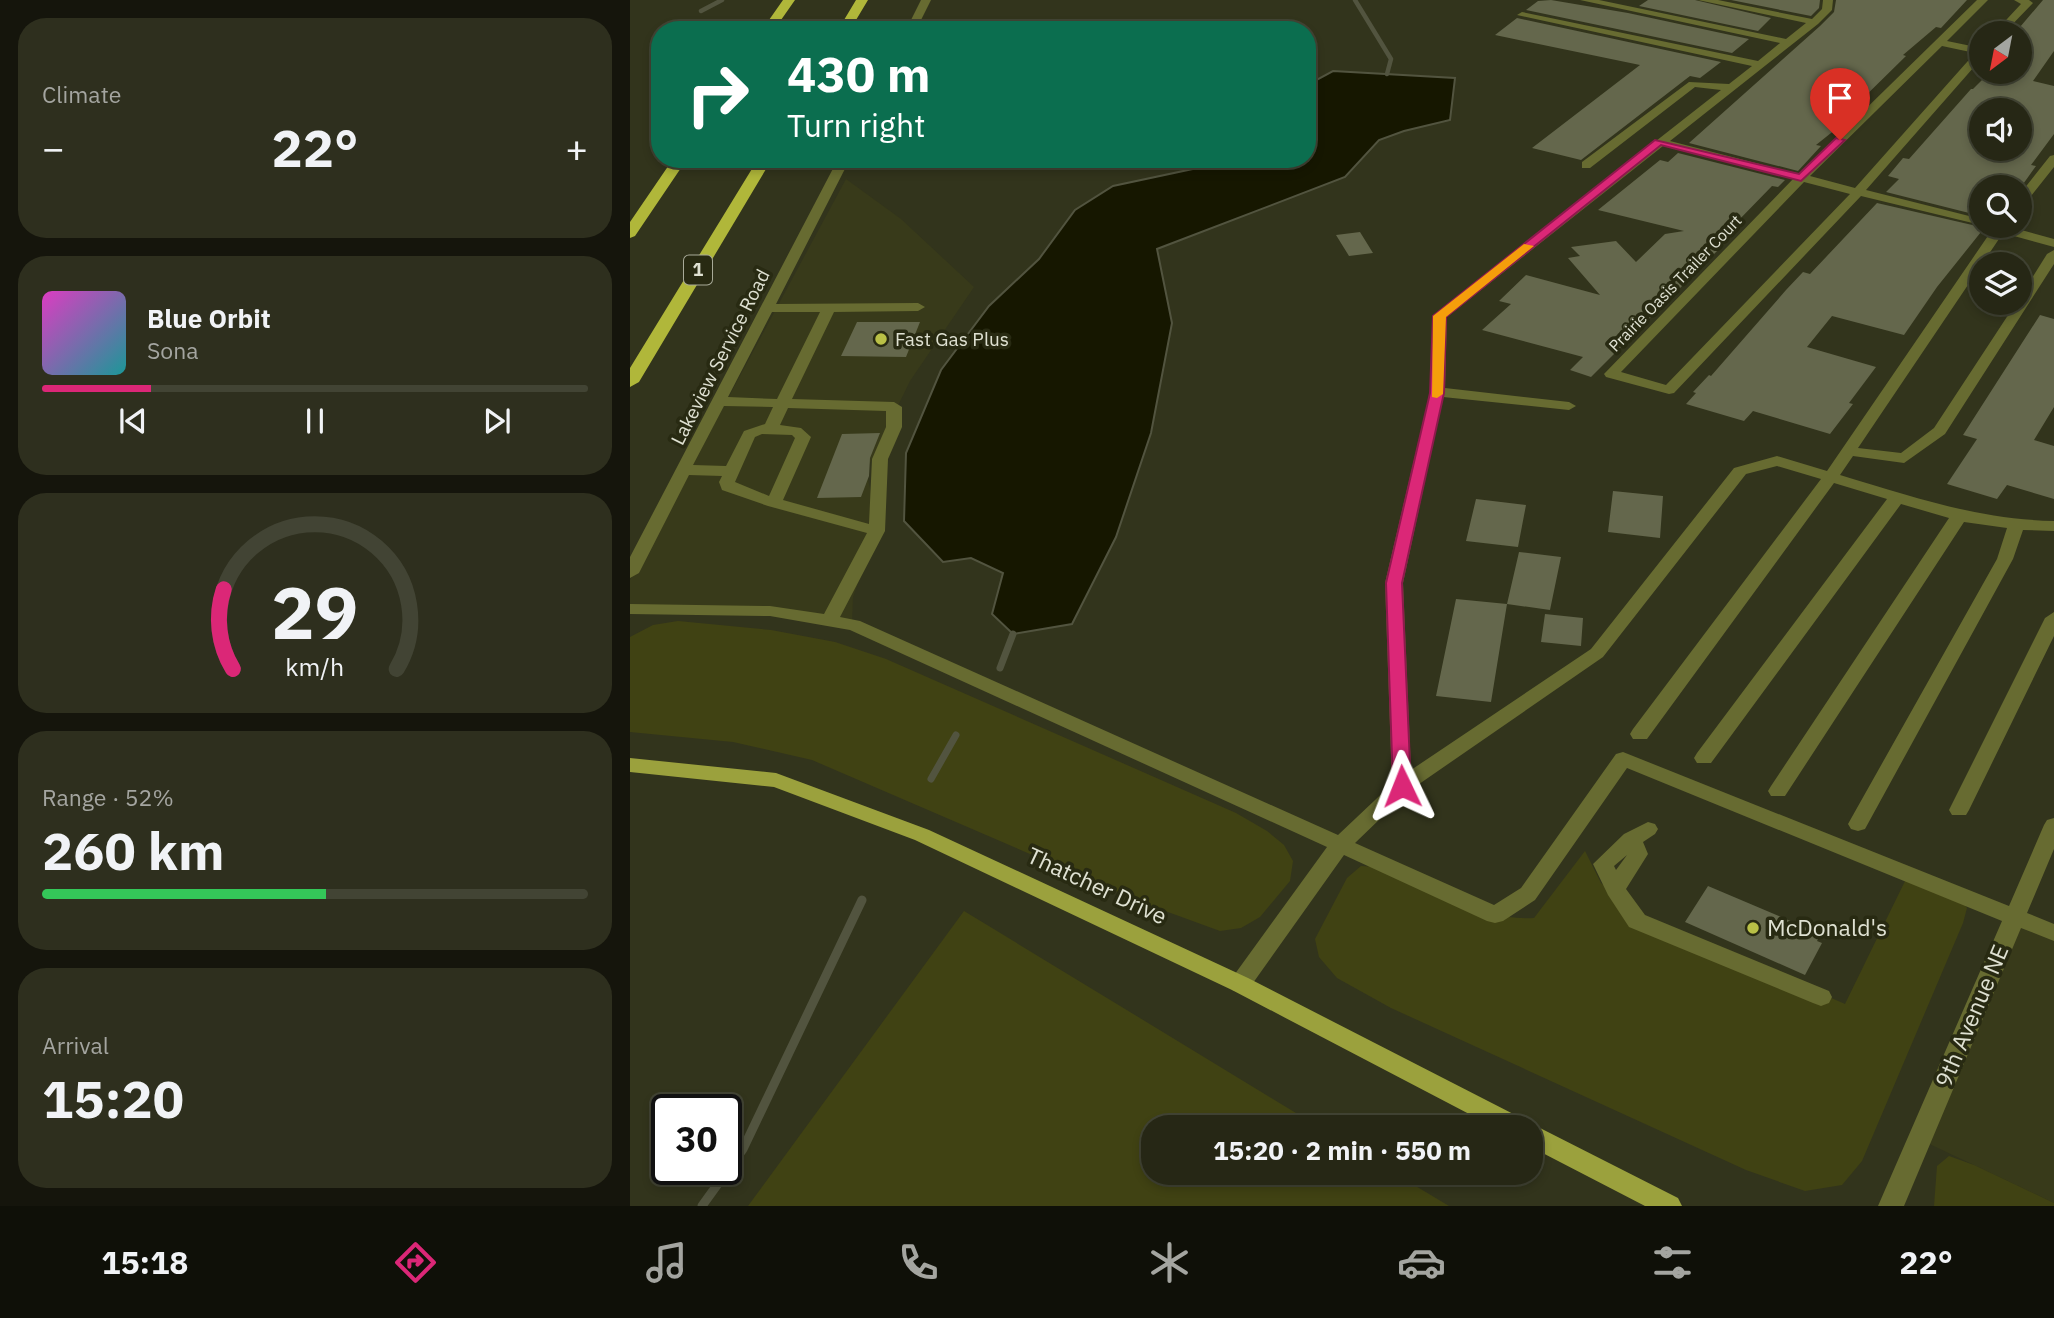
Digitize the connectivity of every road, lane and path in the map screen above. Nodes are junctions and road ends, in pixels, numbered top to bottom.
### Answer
1 (789, 0) edge
2 (862, 0) edge
3 (926, 0) edge
4 (1585, 0) edge
5 (1703, 0) edge
6 (1828, 0) edge
7 (1983, 0) edge
8 (2019, 0) edge
9 (1522, 15) dead end
10 (774, 21) edge
11 (849, 21) edge
12 (916, 21) edge
13 (2011, 21) edge
14 (1814, 22) junction
15 (1788, 42) junction
16 (1938, 42) junction
17 (1969, 49) edge
18 (1758, 64) junction
19 (1969, 66) edge
20 (1729, 87) junction
21 (1659, 142) junction
22 (2054, 159) edge
23 (1586, 165) dead end
24 (674, 168) edge
25 (760, 168) edge
26 (839, 168) edge
27 (1801, 178) junction
28 (2032, 187) edge
29 (1858, 192) junction
30 (1969, 220) edge
31 (630, 233) edge
32 (2032, 236) edge
33 (1989, 238) edge
34 (2054, 243) edge
35 (2054, 254) edge
36 (918, 307) dead end
37 (766, 308) junction
38 (829, 308) junction
39 (630, 382) edge
40 (1437, 393) junction
41 (719, 401) junction
42 (782, 403) junction
43 (1569, 406) dead end
44 (769, 429) junction
45 (1847, 451) junction
46 (683, 470) junction
47 (732, 471) junction
48 (1830, 478) junction
49 (1896, 499) junction
50 (774, 503) junction
51 (1959, 516) junction
52 (2016, 525) junction
53 (2054, 526) edge
54 (877, 531) junction
55 (630, 573) edge
56 (630, 609) edge
57 (2054, 618) edge
58 (829, 621) junction
59 (1640, 734) dead end
60 (1704, 758) dead end
61 (630, 765) edge
62 (1402, 786) junction
63 (1778, 791) dead end
64 (1959, 810) dead end
65 (1858, 824) dead end
66 (2054, 825) edge
67 (1639, 834) dead end
68 (1339, 846) junction
69 (2015, 917) junction
70 (2054, 933) edge
71 (1240, 984) junction
72 (1821, 997) dead end
73 (1493, 1115) edge
74 (1543, 1141) edge
75 (1669, 1206) edge
76 (1891, 1206) edge

1 - 10 highway
2 - 11 highway
3 - 12 street
4 - 15 street
5 - 14 street
6 - 14 street
7 - 16 street, Prairie Oasis Trailer Court
8 - 13 street
9 - 18 street
14 - 15 street
15 - 18 street
16 - 17 street
16 - 27 street, Prairie Oasis Trailer Court
18 - 20 street
19 - 29 street, Prairie Oasis Trailer Court
20 - 21 street
20 - 23 street
21 - 27 street
21 - 40 street
22 - 28 street
24 - 31 highway
25 - 39 highway, 1
26 - 37 street, Lakeview Service Road
27 - 29 street
27 - 29 street, Prairie Oasis Trailer Court
29 - 30 street
32 - 34 street
33 - 45 street
35 - 45 street
36 - 38 street
37 - 38 street
37 - 41 street, Lakeview Service Road
38 - 42 street
40 - 43 street
40 - 62 street
41 - 42 street
41 - 46 street, Lakeview Service Road
42 - 44 street
42 - 54 street
44 - 47 street
44 - 50 street
45 - 48 street
46 - 47 street
46 - 55 street, Lakeview Service Road
47 - 50 street
48 - 49 street
48 - 59 street
48 - 62 street
49 - 51 street
49 - 60 street
50 - 54 street
51 - 52 street
51 - 63 street
52 - 53 street
52 - 65 street
54 - 58 street
56 - 58 street
57 - 64 street
58 - 68 street
61 - 71 main road, Thatcher Drive
62 - 68 street
66 - 69 street, 9th Avenue NE
67 - 72 street
68 - 69 street
68 - 71 street
69 - 70 street
69 - 76 street, 9th Avenue NE
71 - 73 main road, Thatcher Drive
74 - 75 main road

